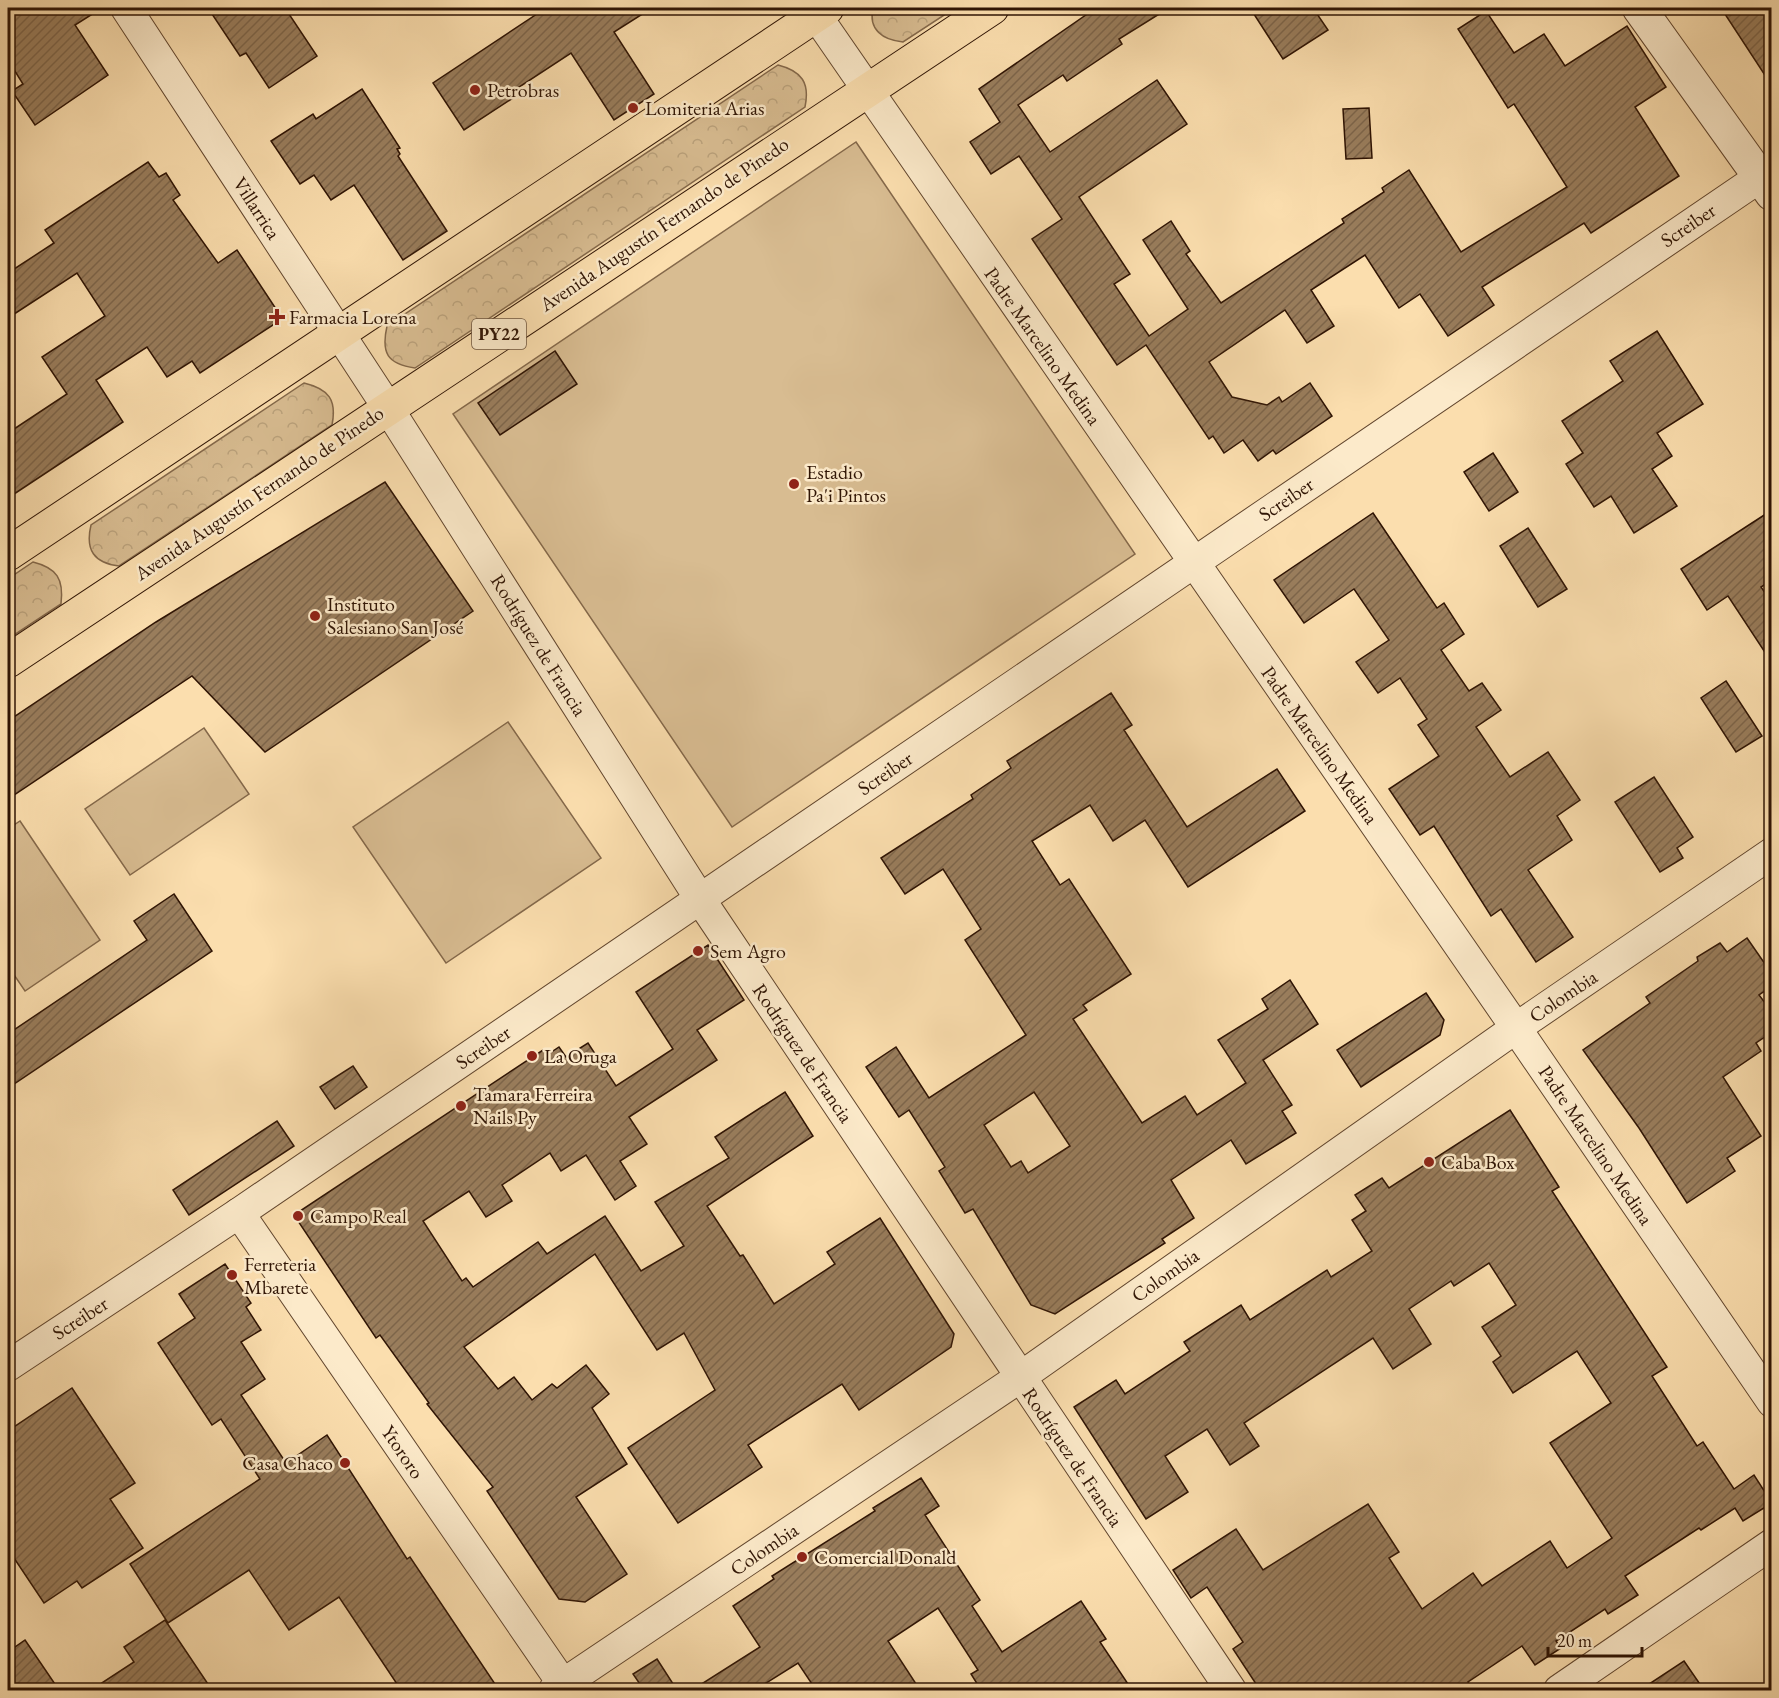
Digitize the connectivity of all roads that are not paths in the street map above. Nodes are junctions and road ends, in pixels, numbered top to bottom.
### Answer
1 (126, 8) edge
2 (992, 8) edge
3 (1639, 8) edge
4 (818, 10) edge
5 (867, 90) junction
6 (1768, 180) edge
7 (339, 334) junction
8 (388, 408) junction
9 (8, 554) edge
10 (1193, 562) junction
11 (8, 661) edge
12 (1772, 853) edge
13 (700, 899) junction
14 (1516, 1028) junction
15 (239, 1213) junction
16 (8, 1366) edge
17 (1019, 1378) junction
18 (1772, 1402) edge
19 (1772, 1544) edge
20 (561, 1688) edge
21 (1232, 1690) edge
22 (1558, 1690) edge

1 - 7 street, Villarrica
2 - 5 highway, Avenida Augustín Fernando de Pinedo / PY22
3 - 6 street
4 - 5 street, Padre Marcelino Medina
4 - 7 highway
5 - 8 highway, Avenida Augustín Fernando de Pinedo / PY22
5 - 10 street, Padre Marcelino Medina
6 - 10 street, Screiber
7 - 8 street, Villarrica
7 - 9 highway
8 - 11 highway, Avenida Augustín Fernando de Pinedo / PY22
8 - 13 street, Rodríguez de Francia
10 - 13 street, Screiber
10 - 14 street, Padre Marcelino Medina
12 - 14 street, Colombia
13 - 15 street, Screiber
13 - 17 street, Rodríguez de Francia
14 - 17 street, Colombia
14 - 18 street, Padre Marcelino Medina
15 - 16 street, Screiber
15 - 20 street, Ytororo
17 - 20 street, Colombia
17 - 21 street, Rodríguez de Francia
19 - 22 street

